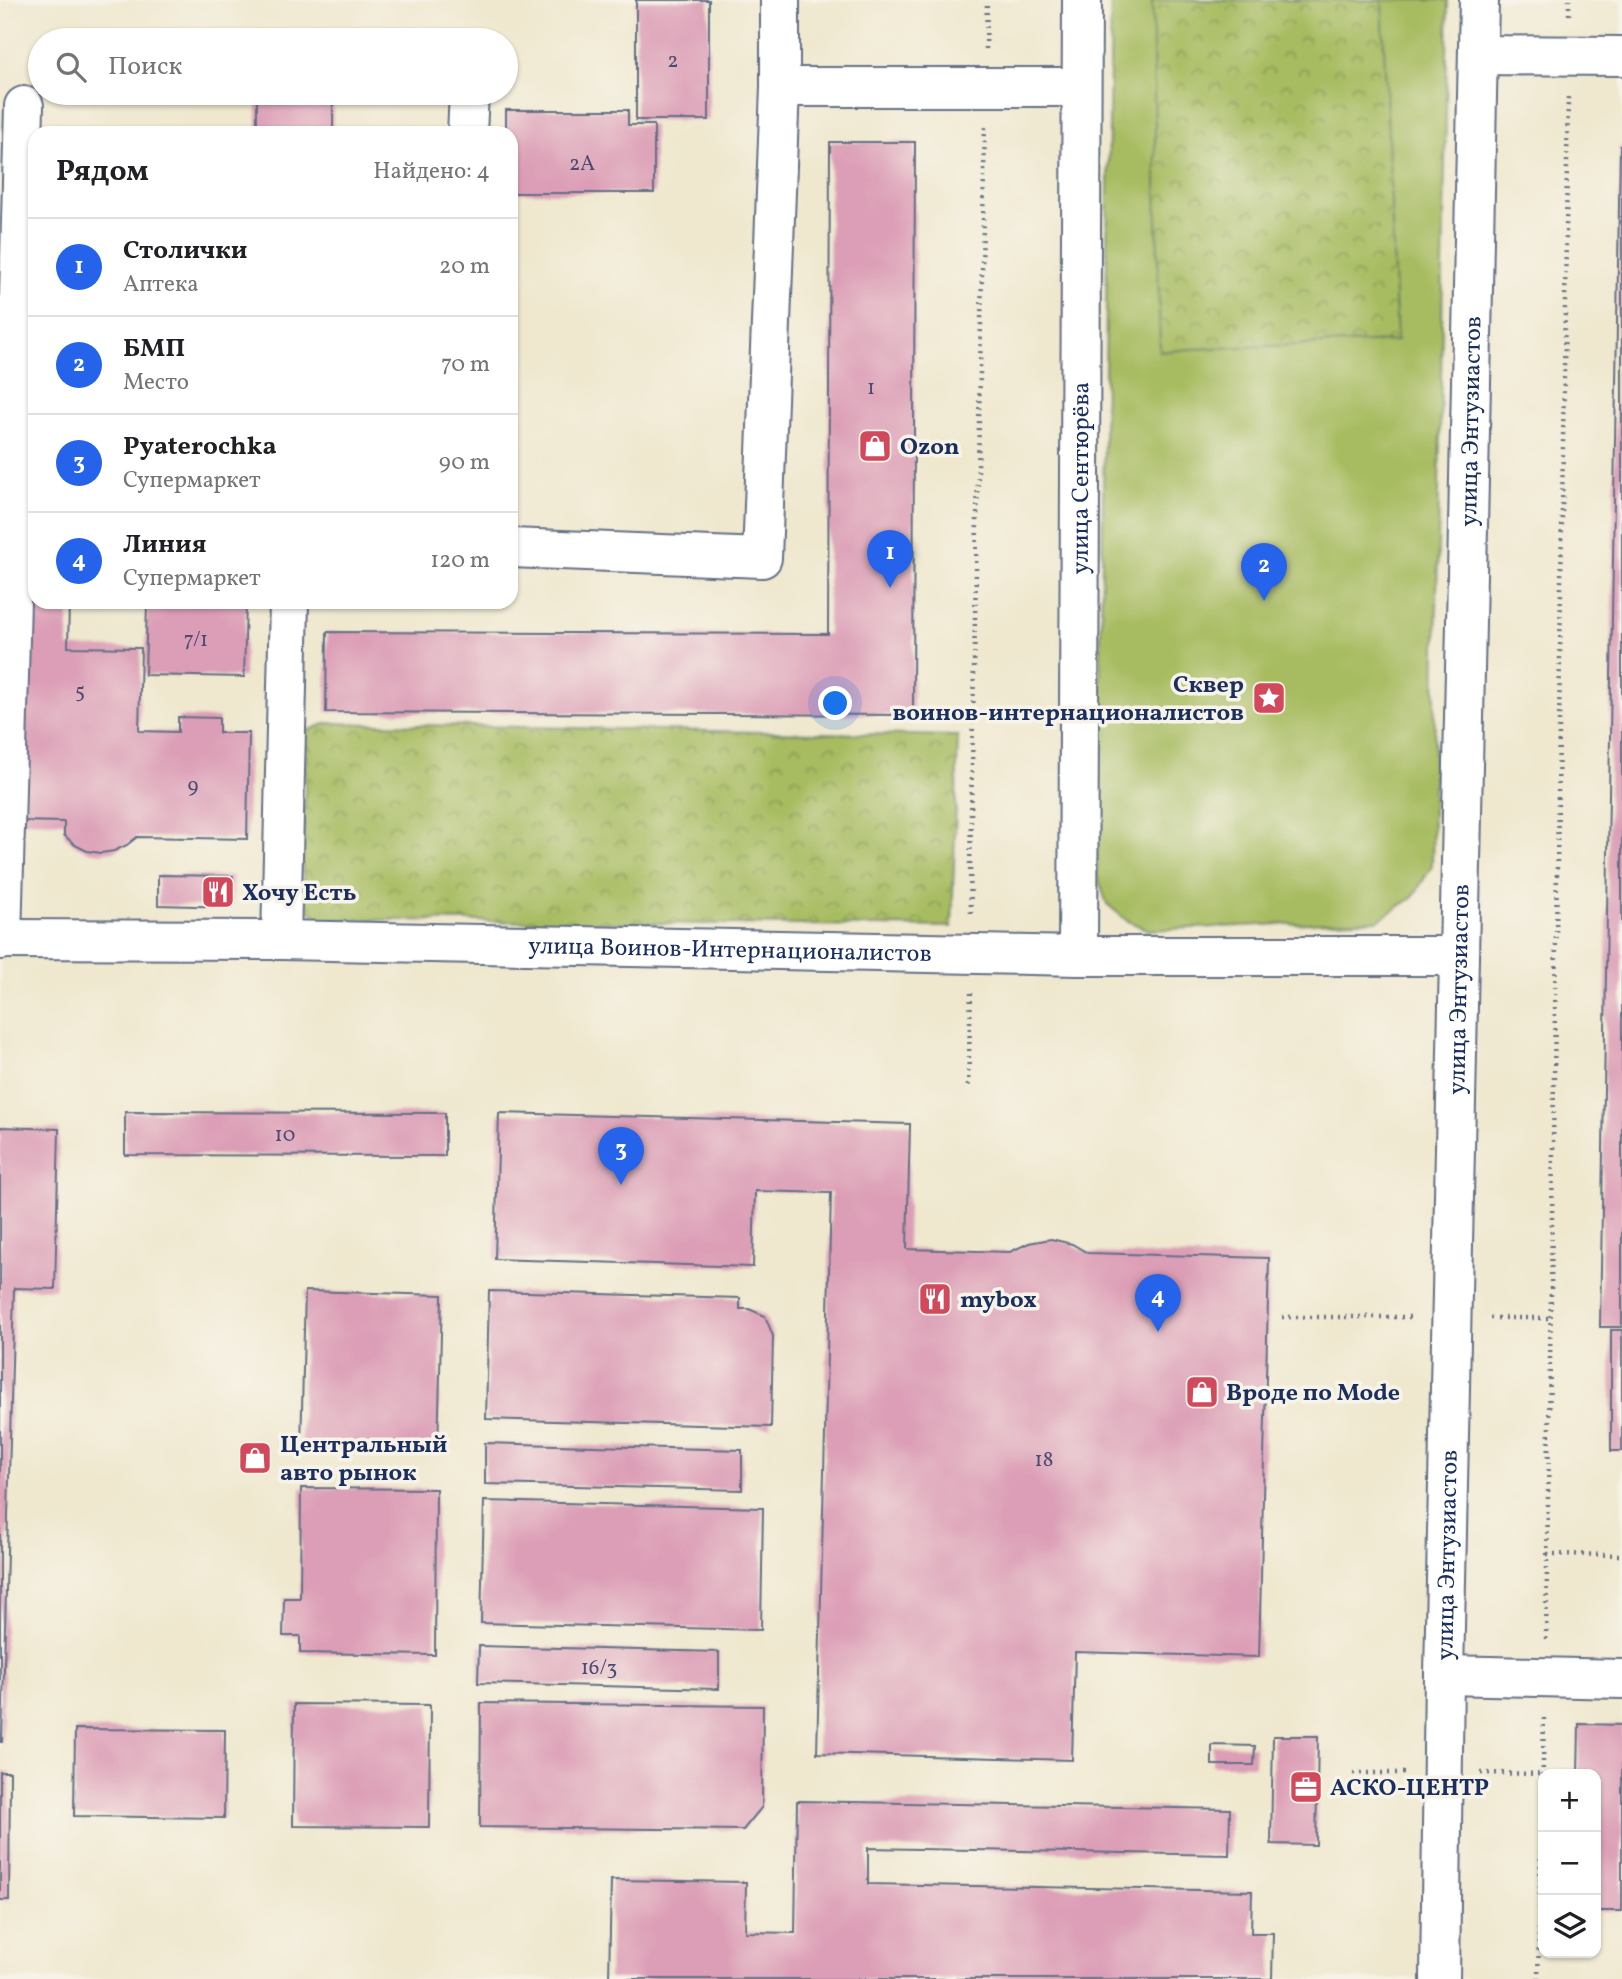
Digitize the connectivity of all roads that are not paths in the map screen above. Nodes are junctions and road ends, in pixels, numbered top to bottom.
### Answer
1 (780, 0) edge
2 (1083, 0) edge
3 (1479, 0) edge
4 (1478, 55) junction
5 (1622, 56) edge
6 (780, 87) junction
7 (1081, 87) junction
8 (468, 105) edge
9 (24, 106) dead end
10 (467, 126) edge
11 (518, 548) edge
12 (289, 609) edge
13 (1, 939) edge
14 (281, 940) junction
15 (1078, 956) junction
16 (1459, 956) junction
17 (1444, 1675) junction
18 (1622, 1679) edge
19 (1440, 1979) edge

1 - 6 street
2 - 7 street, улица Сентюрёва
3 - 4 street, улица Энтузиастов
4 - 5 street
4 - 16 street, улица Энтузиастов
6 - 7 street
6 - 11 street
7 - 15 street, улица Сентюрёва
8 - 10 street
9 - 13 street
12 - 14 street
13 - 14 street, улица Воинов-Интернационалистов
14 - 15 street, улица Воинов-Интернационалистов
15 - 16 street, улица Воинов-Интернационалистов
16 - 17 street, улица Энтузиастов
17 - 18 street
17 - 19 street, улица Энтузиастов

